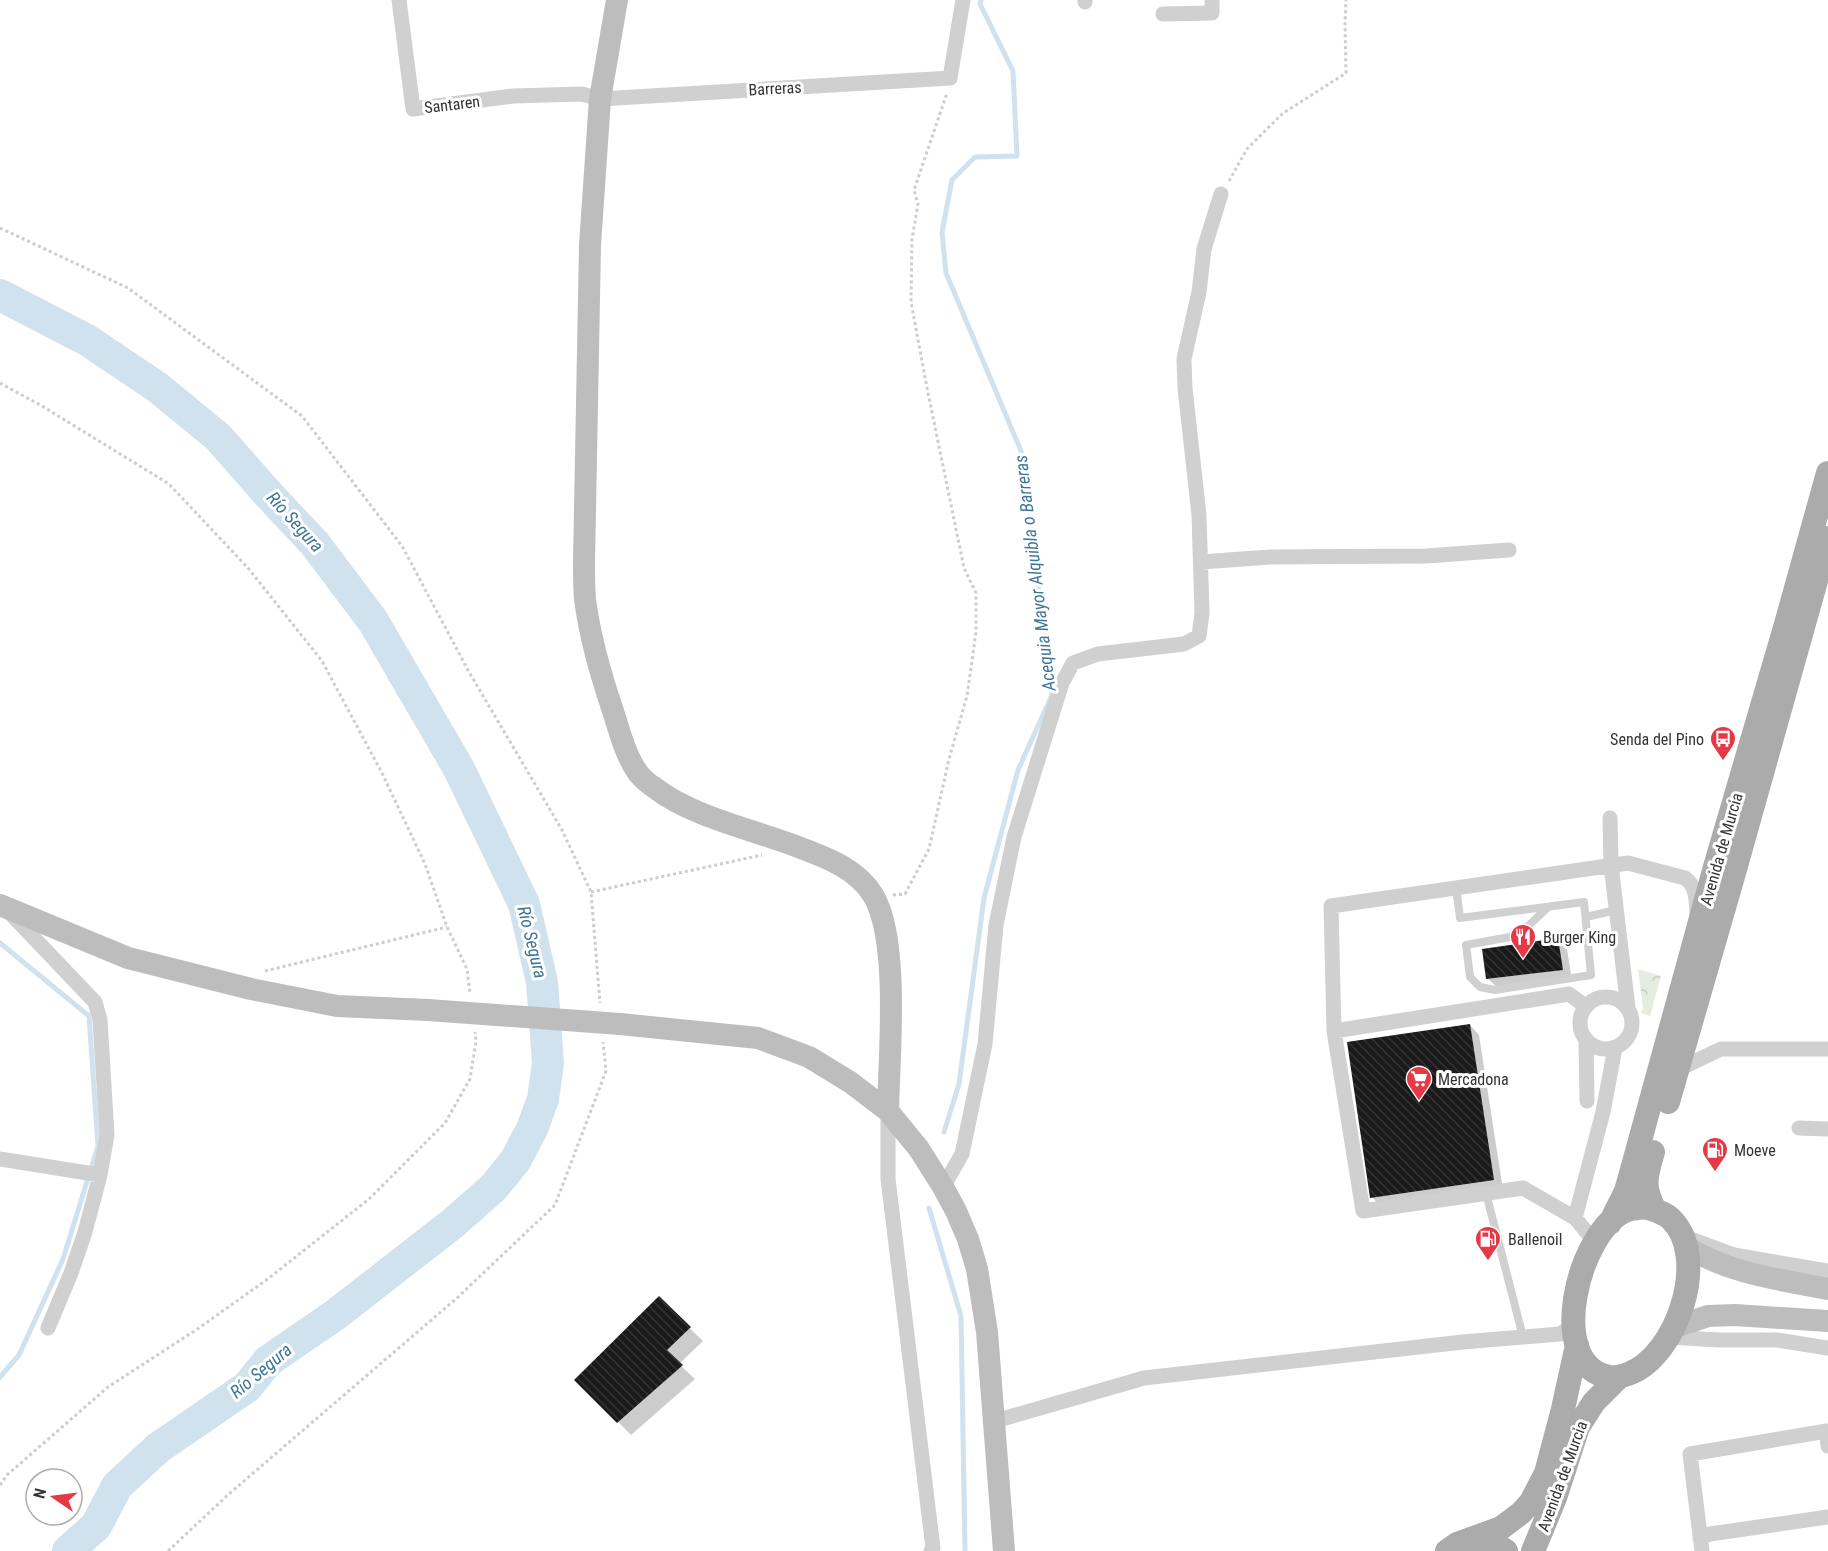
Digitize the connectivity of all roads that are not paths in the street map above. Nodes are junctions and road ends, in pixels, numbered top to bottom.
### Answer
1 (399, 0) edge
2 (617, 0) edge
3 (963, 0) edge
4 (1212, 0) edge
5 (1163, 14) dead end
6 (600, 99) junction
7 (1221, 194) road end
8 (1828, 473) edge
9 (1828, 538) edge
10 (1509, 550) dead end
11 (1201, 562) junction
12 (1768, 717) junction
13 (1746, 796) junction
14 (1610, 818) dead end
15 (1611, 865) junction
16 (1456, 887) junction
17 (2, 905) edge
18 (1548, 906) junction
19 (1616, 910) junction
20 (1586, 917) junction
21 (1698, 932) junction
22 (1585, 1006) junction
23 (1628, 1008) junction
24 (1334, 1031) junction
25 (1586, 1041) junction
26 (1615, 1048) junction
27 (1828, 1049) edge
28 (1677, 1070) junction
29 (1587, 1101) dead end
30 (888, 1111) junction
31 (1799, 1128) dead end
32 (1828, 1129) edge
33 (0, 1159) edge
34 (100, 1175) junction
35 (943, 1187) junction
36 (1486, 1193) junction
37 (1655, 1210) junction
38 (1575, 1218) junction
39 (1603, 1232) junction
40 (1683, 1241) junction
41 (1828, 1270) edge
42 (1828, 1289) edge
43 (1828, 1321) edge
44 (48, 1328) dead end
45 (1672, 1332) junction
46 (1575, 1334) junction
47 (1523, 1337) junction
48 (1828, 1348) edge
49 (1618, 1377) junction
50 (995, 1421) junction
51 (1827, 1438) edge
52 (1828, 1517) edge
53 (1458, 1545) edge
54 (1701, 1545) edge
55 (932, 1551) edge
56 (1004, 1551) edge
57 (1506, 1551) edge
58 (1533, 1551) edge

1 - 6 street, Santaren
2 - 6 main road
3 - 6 street, Barreras
4 - 5 street
6 - 30 main road
7 - 11 street
8 - 12 main road, Avenida de Murcia
9 - 12 main road, Avenida de Murcia
10 - 11 street
11 - 35 street
12 - 13 main road, Avenida de Murcia
13 - 21 main road, Avenida de Murcia
13 - 28 main road, Avenida de Murcia
14 - 15 street
15 - 16 street
15 - 19 street
15 - 21 street
16 - 18 lane
16 - 24 street
17 - 30 main road, bridge
17 - 34 street
18 - 20 lane
18 - 20 lane
19 - 20 lane
19 - 23 street
21 - 39 main road, Avenida de Murcia
22 - 23 street
22 - 24 street
22 - 25 street
23 - 26 street
24 - 36 street
25 - 26 street
25 - 29 street
26 - 38 street
27 - 28 street
28 - 37 main road, Avenida de Murcia
30 - 35 main road
30 - 55 street
31 - 32 street
33 - 34 street
34 - 44 street
35 - 50 main road
36 - 38 street
36 - 47 lane
37 - 39 main road
37 - 40 main road
38 - 39 street
39 - 46 main road
40 - 41 street
40 - 42 main road
40 - 45 main road
43 - 45 main road
45 - 48 street
45 - 49 main road
46 - 47 street
46 - 49 main road
46 - 53 main road
47 - 50 street
49 - 58 main road, Avenida de Murcia
50 - 56 main road
51 - 54 street
52 - 54 street
53 - 57 main road

